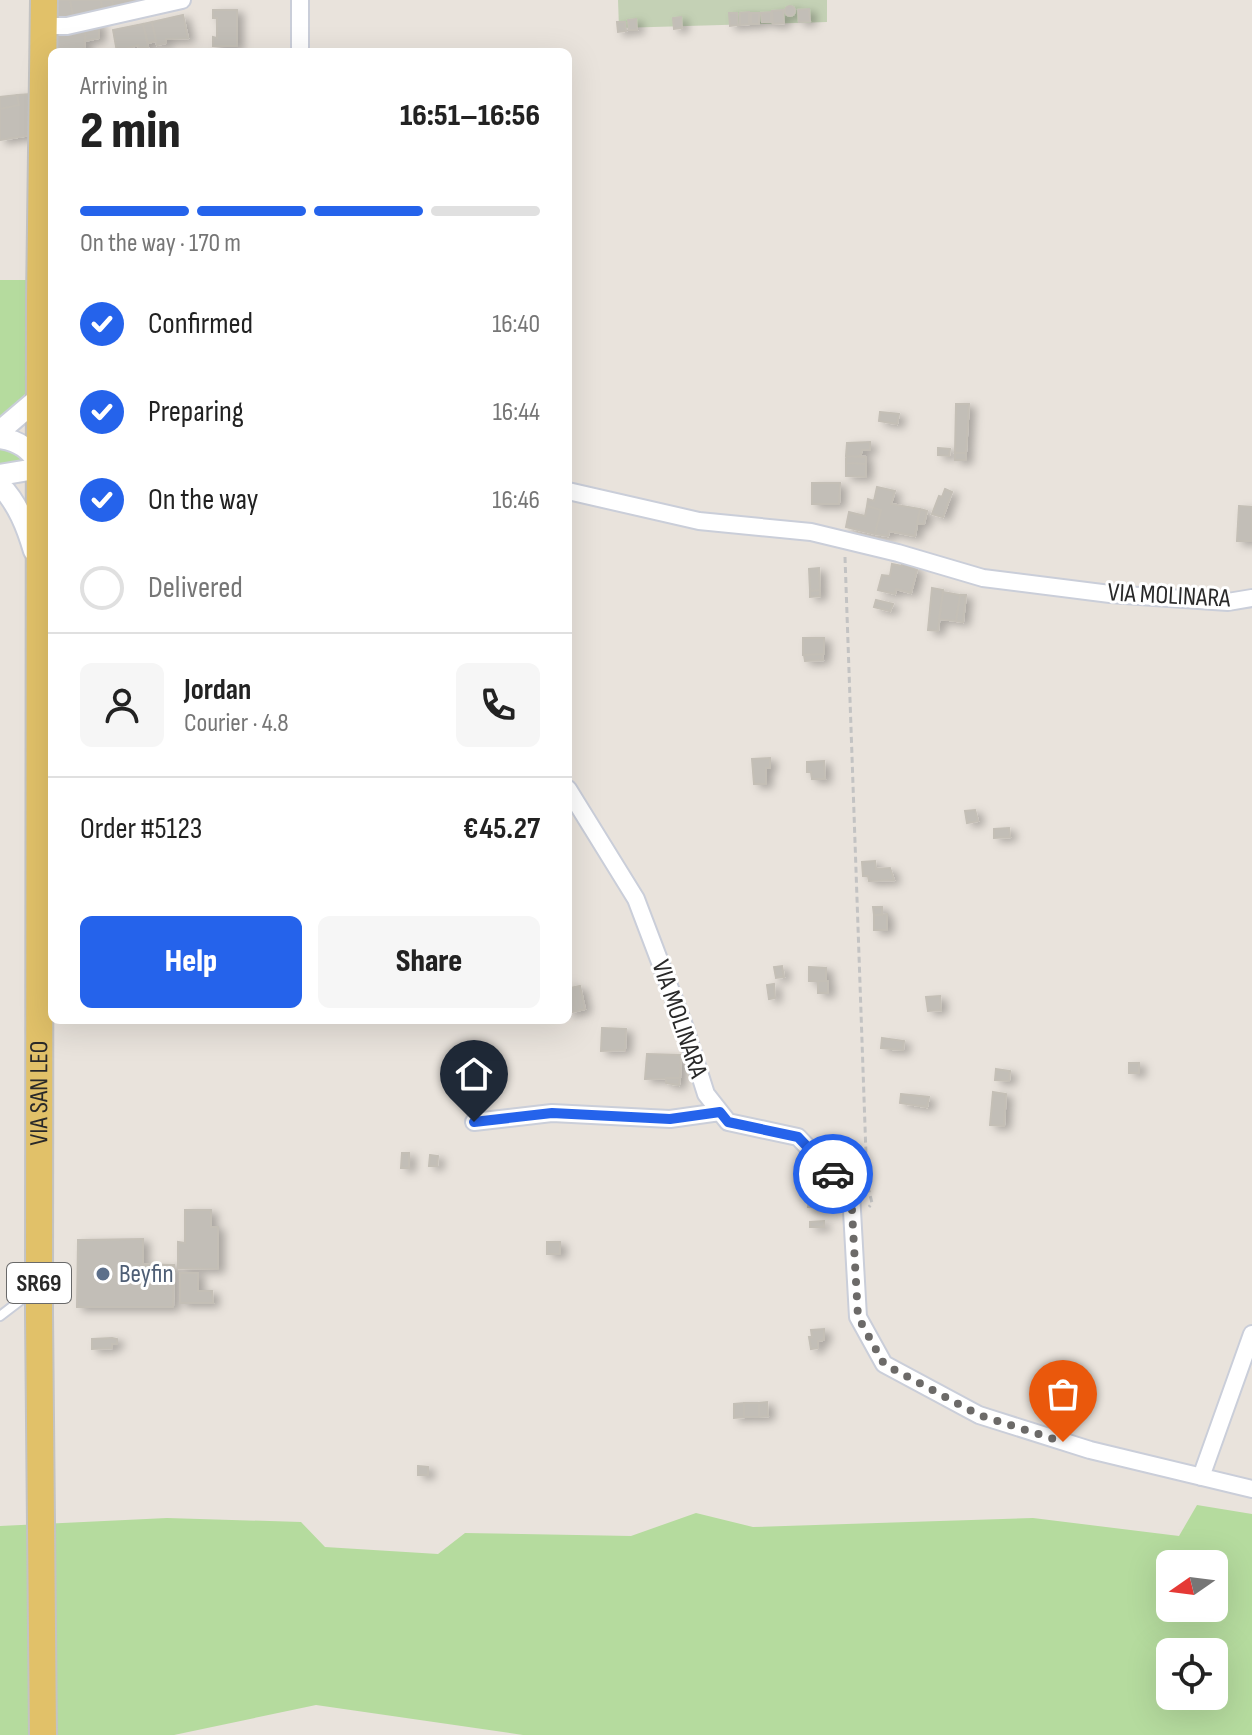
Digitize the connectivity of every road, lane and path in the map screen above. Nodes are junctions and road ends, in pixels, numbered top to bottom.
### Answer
1 (182, 0) edge
2 (300, 0) edge
3 (164, 2) edge
4 (44, 13) edge
5 (300, 48) edge
6 (46, 301) edge
7 (44, 412) edge
8 (0, 431) edge
9 (0, 438) edge
10 (41, 465) junction
11 (0, 475) edge
12 (0, 485) edge
13 (572, 492) edge
14 (844, 540) junction
15 (40, 570) junction
16 (1252, 598) edge
17 (572, 795) edge
18 (720, 1112) junction
19 (474, 1122) dead end
20 (850, 1210) junction
21 (39, 1286) junction
22 (0, 1316) edge
23 (1252, 1334) edge
24 (1201, 1477) junction
25 (1252, 1489) edge
26 (43, 1735) edge

1 - 3 street
2 - 5 street
3 - 4 street
4 - 6 main road, VIA SAN LEO
6 - 7 main road, VIA SAN LEO
7 - 8 street
7 - 10 main road, VIA SAN LEO
9 - 10 street
10 - 11 street
10 - 15 main road, VIA SAN LEO
12 - 15 street
13 - 14 street, VIA MOLINARA
14 - 16 street, VIA MOLINARA
14 - 20 path
15 - 21 main road, VIA SAN LEO / SR69
17 - 18 street, VIA MOLINARA
18 - 19 street
18 - 20 street
20 - 24 street
21 - 22 lane
21 - 26 main road, VIA SAN LEO / SR69
23 - 24 street
24 - 25 street

